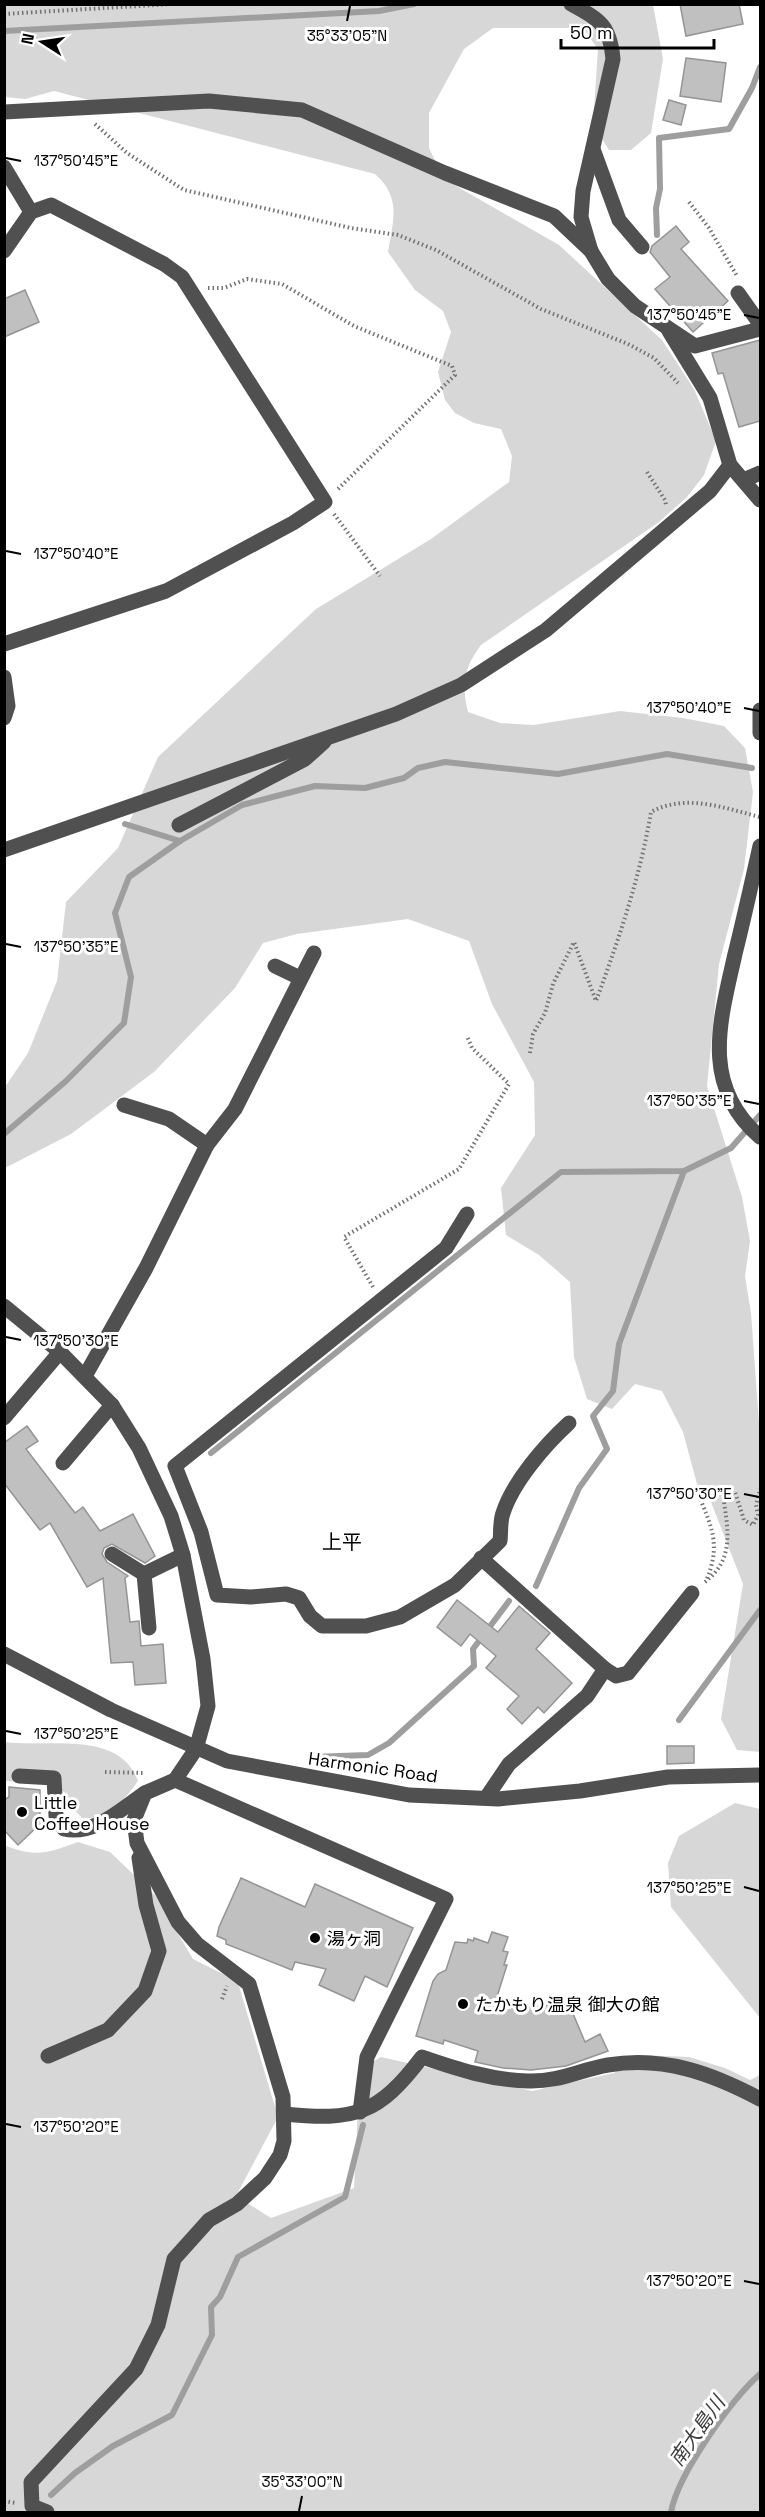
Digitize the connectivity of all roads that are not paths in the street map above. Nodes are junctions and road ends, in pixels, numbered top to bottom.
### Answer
1 (571, 4) edge
2 (4, 112) edge
3 (593, 148) junction
4 (4, 167) edge
5 (31, 212) junction
6 (642, 247) dead end
7 (4, 251) edge
8 (591, 251) junction
9 (739, 288) road end
10 (760, 324) edge
11 (668, 329) junction
12 (760, 329) edge
13 (730, 465) junction
14 (760, 473) edge
15 (746, 479) junction
16 (760, 500) edge
17 (4, 644) edge
18 (4, 677) edge
19 (760, 710) edge
20 (4, 718) edge
21 (760, 733) edge
22 (329, 737) junction
23 (179, 825) dead end
24 (760, 846) edge
25 (4, 850) edge
26 (757, 876) edge
27 (314, 953) dead end
28 (275, 966) dead end
29 (300, 978) junction
30 (124, 1105) dead end
31 (760, 1137) edge
32 (207, 1145) junction
33 (467, 1214) dead end
34 (4, 1306) edge
35 (60, 1352) junction
36 (85, 1376) junction
37 (112, 1405) junction
38 (4, 1418) edge
39 (568, 1423) dead end
40 (63, 1463) dead end
41 (192, 1508) junction
42 (171, 1516) junction
43 (112, 1554) dead end
44 (183, 1555) junction
45 (481, 1558) junction
46 (144, 1574) junction
47 (692, 1593) road end
48 (149, 1628) dead end
49 (4, 1654) edge
50 (604, 1669) junction
51 (195, 1749) junction
52 (760, 1774) edge
53 (19, 1776) dead end
54 (175, 1780) junction
55 (145, 1793) junction
56 (486, 1798) junction
57 (137, 1843) junction
58 (48, 2056) dead end
59 (760, 2099) edge
60 (360, 2112) junction
61 (285, 2114) junction
62 (47, 2512) edge

1 - 3 street
2 - 8 street
3 - 6 street
3 - 8 street
4 - 5 street
5 - 7 street
5 - 17 street
8 - 11 street
9 - 10 street
11 - 12 street
11 - 13 street
13 - 15 street
13 - 22 street
14 - 15 street
15 - 16 street
18 - 20 street
19 - 21 street
22 - 23 street
22 - 25 street
24 - 26 street
26 - 31 street
27 - 29 street
28 - 29 street
29 - 32 street
30 - 32 street
32 - 36 street
33 - 41 street
34 - 35 street
35 - 36 street
35 - 38 street
36 - 37 street
37 - 40 street
37 - 42 street
39 - 45 street
41 - 42 street
41 - 45 street
42 - 44 street
43 - 46 street
44 - 46 street
44 - 51 street
45 - 50 street
46 - 48 street
47 - 50 street
49 - 51 street, Harmonic Road
50 - 56 street
51 - 54 street
51 - 56 street, Harmonic Road
52 - 56 street, Harmonic Road
53 - 55 street
54 - 55 street
54 - 60 street
55 - 57 street
57 - 58 street
57 - 61 street
59 - 60 street
60 - 61 street
61 - 62 street

